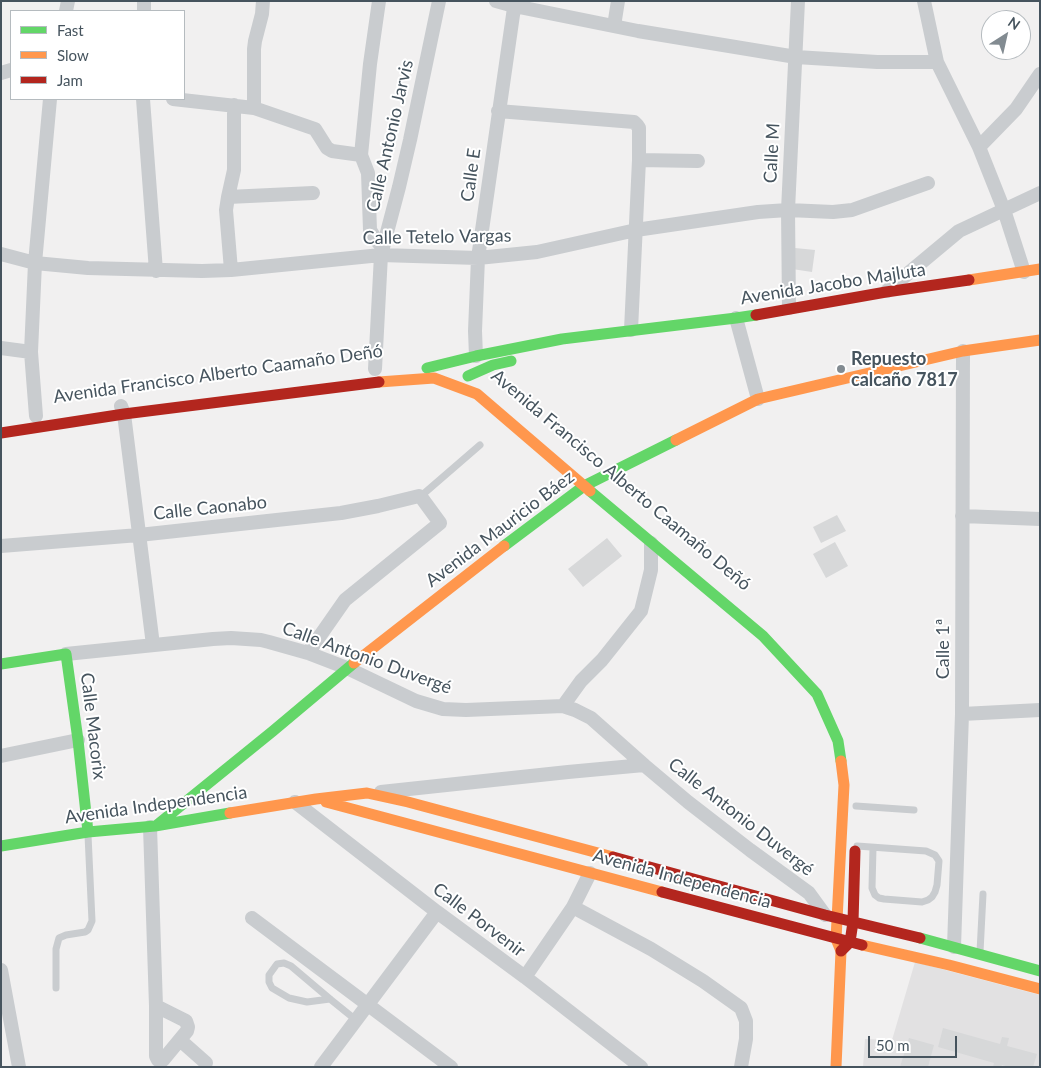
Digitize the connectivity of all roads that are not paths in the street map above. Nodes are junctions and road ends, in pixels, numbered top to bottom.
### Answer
1 (263, 1) edge
2 (379, 1) edge
3 (439, 1) edge
4 (496, 1) edge
5 (618, 1) edge
6 (798, 1) edge
7 (924, 1) edge
8 (514, 4) edge
9 (614, 26) junction
10 (796, 57) junction
11 (937, 62) junction
12 (1040, 74) edge
13 (50, 100) edge
14 (143, 100) edge
15 (183, 100) edge
16 (234, 105) junction
17 (254, 108) junction
18 (498, 111) junction
19 (979, 147) junction
20 (361, 155) junction
21 (639, 160) junction
22 (698, 161) dead end
23 (928, 183) dead end
24 (313, 193) dead end
25 (1040, 193) edge
26 (228, 197) junction
27 (788, 210) junction
28 (1004, 210) junction
29 (636, 230) junction
30 (382, 251) junction
31 (1, 254) edge
32 (478, 258) junction
33 (35, 263) junction
34 (1040, 269) edge
35 (231, 270) junction
36 (156, 271) junction
37 (1024, 272) junction
38 (886, 292) junction
39 (789, 308) junction
40 (736, 318) junction
41 (631, 330) junction
42 (1040, 340) edge
43 (1, 348) edge
44 (559, 351) dead end
45 (963, 351) junction
46 (31, 352) junction
47 (476, 356) junction
48 (521, 359) dead end
49 (422, 367) joint
50 (374, 369) dead end
51 (468, 376) junction
52 (249, 387) dead end
53 (758, 399) junction
54 (122, 410) junction
55 (31, 417) joint
56 (537, 431) dead end
57 (1, 433) edge
58 (480, 445) dead end
59 (584, 486) junction
60 (420, 496) junction
61 (962, 516) junction
62 (1040, 519) edge
63 (139, 535) junction
64 (651, 543) junction
65 (1, 546) edge
66 (733, 596) dead end
67 (153, 645) junction
68 (308, 652) junction
69 (66, 654) junction
70 (802, 661) dead end
71 (1, 664) edge
72 (347, 668) junction
73 (563, 706) junction
74 (1040, 710) edge
75 (962, 714) junction
76 (78, 740) junction
77 (1, 756) edge
78 (644, 765) junction
79 (366, 793) junction
80 (316, 799) junction
81 (295, 802) junction
82 (856, 805) dead end
83 (914, 810) dead end
84 (153, 826) junction
85 (88, 832) junction
86 (855, 842) joint
87 (1, 846) edge
88 (873, 848) junction
89 (590, 873) junction
90 (983, 894) dead end
91 (573, 907) junction
92 (437, 912) junction
93 (831, 917) junction
94 (252, 918) dead end
95 (852, 922) junction
96 (836, 939) junction
97 (850, 942) junction
98 (954, 948) junction
99 (841, 951) junction
100 (980, 955) junction
101 (1, 970) edge
102 (1040, 971) edge
103 (525, 977) junction
104 (56, 988) dead end
105 (1040, 989) edge
106 (330, 999) junction
107 (368, 1004) junction
108 (156, 1006) junction
109 (356, 1020) junction
110 (180, 1040) junction
111 (204, 1066) edge
112 (19, 1067) edge
113 (321, 1067) edge
114 (451, 1067) edge
115 (641, 1067) edge
116 (741, 1067) edge
117 (836, 1067) edge

1 - 17 street
2 - 20 street
3 - 30 street, Calle Antonio Jarvis
4 - 8 street
5 - 9 street
6 - 10 street, Calle M
7 - 11 street
8 - 9 street
8 - 18 street, Calle E
9 - 10 street
10 - 11 street
10 - 27 street, Calle M
11 - 19 street
12 - 19 street
13 - 33 street
14 - 36 street
15 - 16 street
16 - 17 street
16 - 26 street
17 - 20 street
18 - 21 street
18 - 32 street, Calle E
19 - 28 street
20 - 30 street
21 - 22 street
21 - 29 street
23 - 27 street, Calle Tetelo Vargas
24 - 26 street
25 - 28 street
26 - 35 street
27 - 29 street, Calle Tetelo Vargas
27 - 39 street, Calle M
28 - 37 street
28 - 38 street
29 - 32 street, Calle Tetelo Vargas
29 - 41 street
30 - 32 street, Calle Tetelo Vargas
30 - 35 street, Calle Tetelo Vargas
30 - 50 street, Calle Antonio Jarvis
31 - 33 street, Calle Tetelo Vargas
32 - 47 street, Calle E
33 - 36 street, Calle Tetelo Vargas
33 - 46 street
34 - 37 main road, Avenida Jacobo Majluta
35 - 36 street, Calle Tetelo Vargas
37 - 38 main road, Avenida Jacobo Majluta
38 - 39 main road, Avenida Jacobo Majluta
39 - 40 main road, Avenida Jacobo Majluta
40 - 41 main road, Avenida Jacobo Majluta
40 - 53 street
41 - 44 main road, Avenida Jacobo Majluta
41 - 47 main road, Avenida Jacobo Majluta
42 - 45 main road, Avenida Mauricio Báez
43 - 46 street
45 - 53 main road, Avenida Mauricio Báez
45 - 61 street, Calle 1ª
46 - 55 street
47 - 49 main road, Avenida Jacobo Majluta
48 - 51 main road
49 - 51 main road, Avenida Francisco Alberto Caamaño Deñó
51 - 56 main road, Avenida Francisco Alberto Caamaño Deñó
52 - 54 main road, Avenida Francisco Alberto Caamaño Deñó
53 - 59 main road, Avenida Mauricio Báez
54 - 55 main road, Avenida Francisco Alberto Caamaño Deñó
54 - 57 main road, Avenida Francisco Alberto Caamaño Deñó
54 - 59 main road, Avenida Francisco Alberto Caamaño Deñó
54 - 63 street
58 - 60 lane
59 - 64 main road, Avenida Francisco Alberto Caamaño Deñó
59 - 72 main road, Avenida Mauricio Báez
60 - 63 street, Calle Caonabo
60 - 68 street
61 - 62 street
61 - 75 street, Calle 1ª
63 - 65 street, Calle Caonabo
63 - 67 street
64 - 73 street
64 - 93 main road, Avenida Francisco Alberto Caamaño Deñó
66 - 70 main road, Avenida Francisco Alberto Caamaño Deñó
67 - 68 street, Calle Antonio Duvergé
67 - 69 street, Calle Antonio Duvergé
68 - 72 street, Calle Antonio Duvergé
69 - 71 main road, Calle Antonio Duvergé
69 - 76 main road, Calle Macorix
72 - 73 street, Calle Antonio Duvergé
72 - 84 main road, Avenida Mauricio Báez
73 - 78 street, Calle Antonio Duvergé
74 - 75 street
75 - 98 street, Calle 1ª
76 - 77 street
76 - 85 main road, Calle Macorix
78 - 79 street
78 - 93 street, Calle Antonio Duvergé
79 - 80 main road, Avenida Independencia
79 - 93 main road, Avenida Independencia
80 - 81 main road, Avenida Independencia
80 - 89 main road, Avenida Independencia
81 - 84 main road, Avenida Independencia
81 - 92 street, Calle Porvenir
82 - 83 lane
84 - 85 main road, Avenida Independencia
84 - 108 street
85 - 87 main road, Avenida Independencia
85 - 104 lane
86 - 88 lane
86 - 95 main road
88 - 88 lane
89 - 91 street
89 - 96 main road, Avenida Independencia
90 - 100 lane
91 - 103 street
91 - 116 street
92 - 103 street, Calle Porvenir
92 - 107 street
93 - 95 main road, Avenida Independencia
93 - 96 main road, Avenida Francisco Alberto Caamaño Deñó
94 - 107 street
95 - 97 main road
95 - 98 main road, Avenida Independencia
96 - 97 main road, Avenida Independencia
96 - 99 main road, Avenida Francisco Alberto Caamaño Deñó
97 - 99 main road
97 - 105 main road, Avenida Independencia
98 - 100 main road, Avenida Independencia
99 - 117 main road, Avenida Francisco Alberto Caamaño Deñó
100 - 102 main road, Avenida Independencia
101 - 112 street
103 - 115 street, Calle Porvenir
106 - 106 lane
106 - 109 lane
107 - 109 street
107 - 114 street
108 - 110 street
108 - 110 street
109 - 113 street
110 - 111 street

